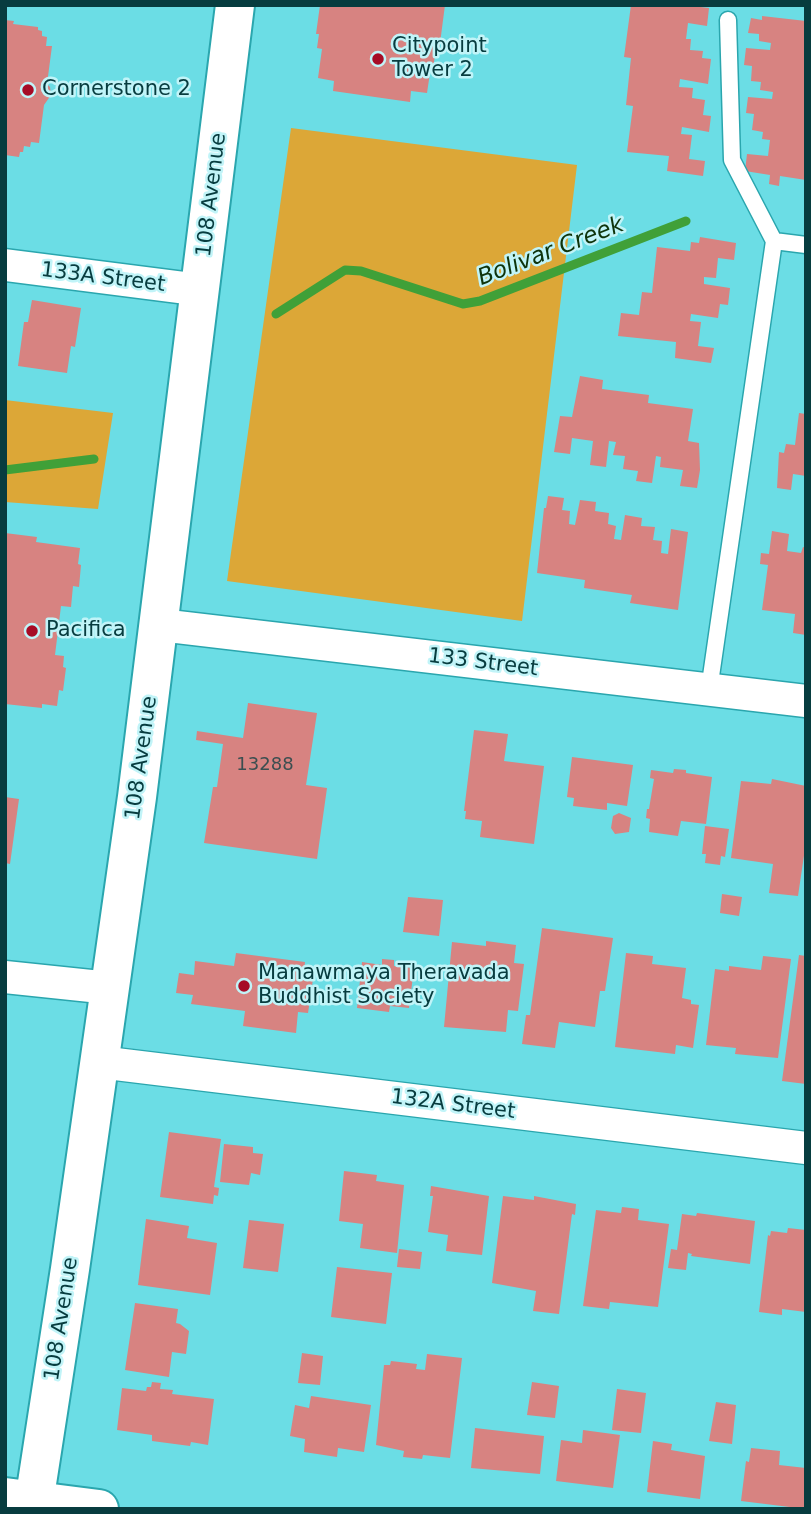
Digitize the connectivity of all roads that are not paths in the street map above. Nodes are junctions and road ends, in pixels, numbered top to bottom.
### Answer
1 (235, 5) edge
2 (728, 19) dead end
3 (774, 241) junction
4 (806, 245) edge
5 (5, 265) edge
6 (201, 290) junction
7 (160, 625) junction
8 (709, 690) junction
9 (806, 701) edge
10 (5, 977) edge
11 (110, 988) junction
12 (99, 1062) junction
13 (806, 1148) edge
14 (24, 1502) edge
15 (99, 1509) edge

1 - 6 main road, 108 Avenue
2 - 3 lane
3 - 4 lane
3 - 8 lane
5 - 6 street, 133A Street
6 - 7 main road, 108 Avenue
7 - 8 street, 133 Street
7 - 11 main road, 108 Avenue
8 - 9 street, 133 Street
10 - 11 street
11 - 12 main road, 108 Avenue
12 - 13 street, 132A Street
12 - 14 main road, 108 Avenue
14 - 15 main road

